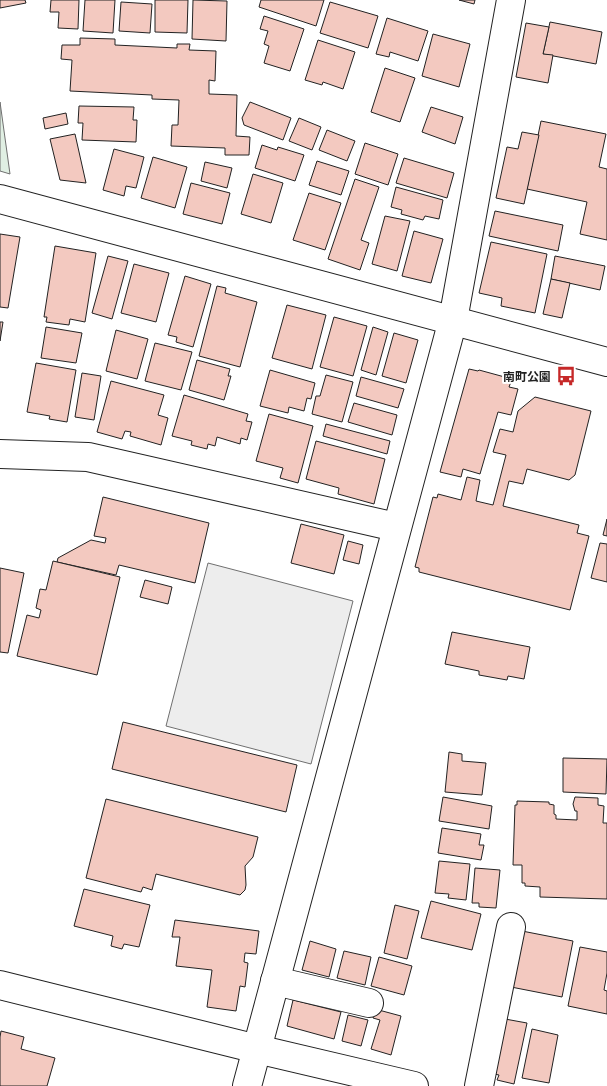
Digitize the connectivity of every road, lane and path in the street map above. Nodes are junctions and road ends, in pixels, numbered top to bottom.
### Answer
1 (511, 0) edge
2 (0, 199) edge
3 (453, 320) junction
4 (607, 362) edge
5 (0, 454) edge
6 (396, 527) junction
7 (511, 927) dead end
8 (275, 981) junction
9 (0, 985) edge
10 (369, 1003) dead end
11 (257, 1049) junction
12 (247, 1086) edge
13 (414, 1086) edge
14 (479, 1086) edge

1 - 3 street
2 - 3 street
3 - 4 street
3 - 6 street
5 - 6 street
6 - 8 street
7 - 14 street
8 - 10 street
8 - 11 street
9 - 11 street
11 - 12 street
11 - 13 street

